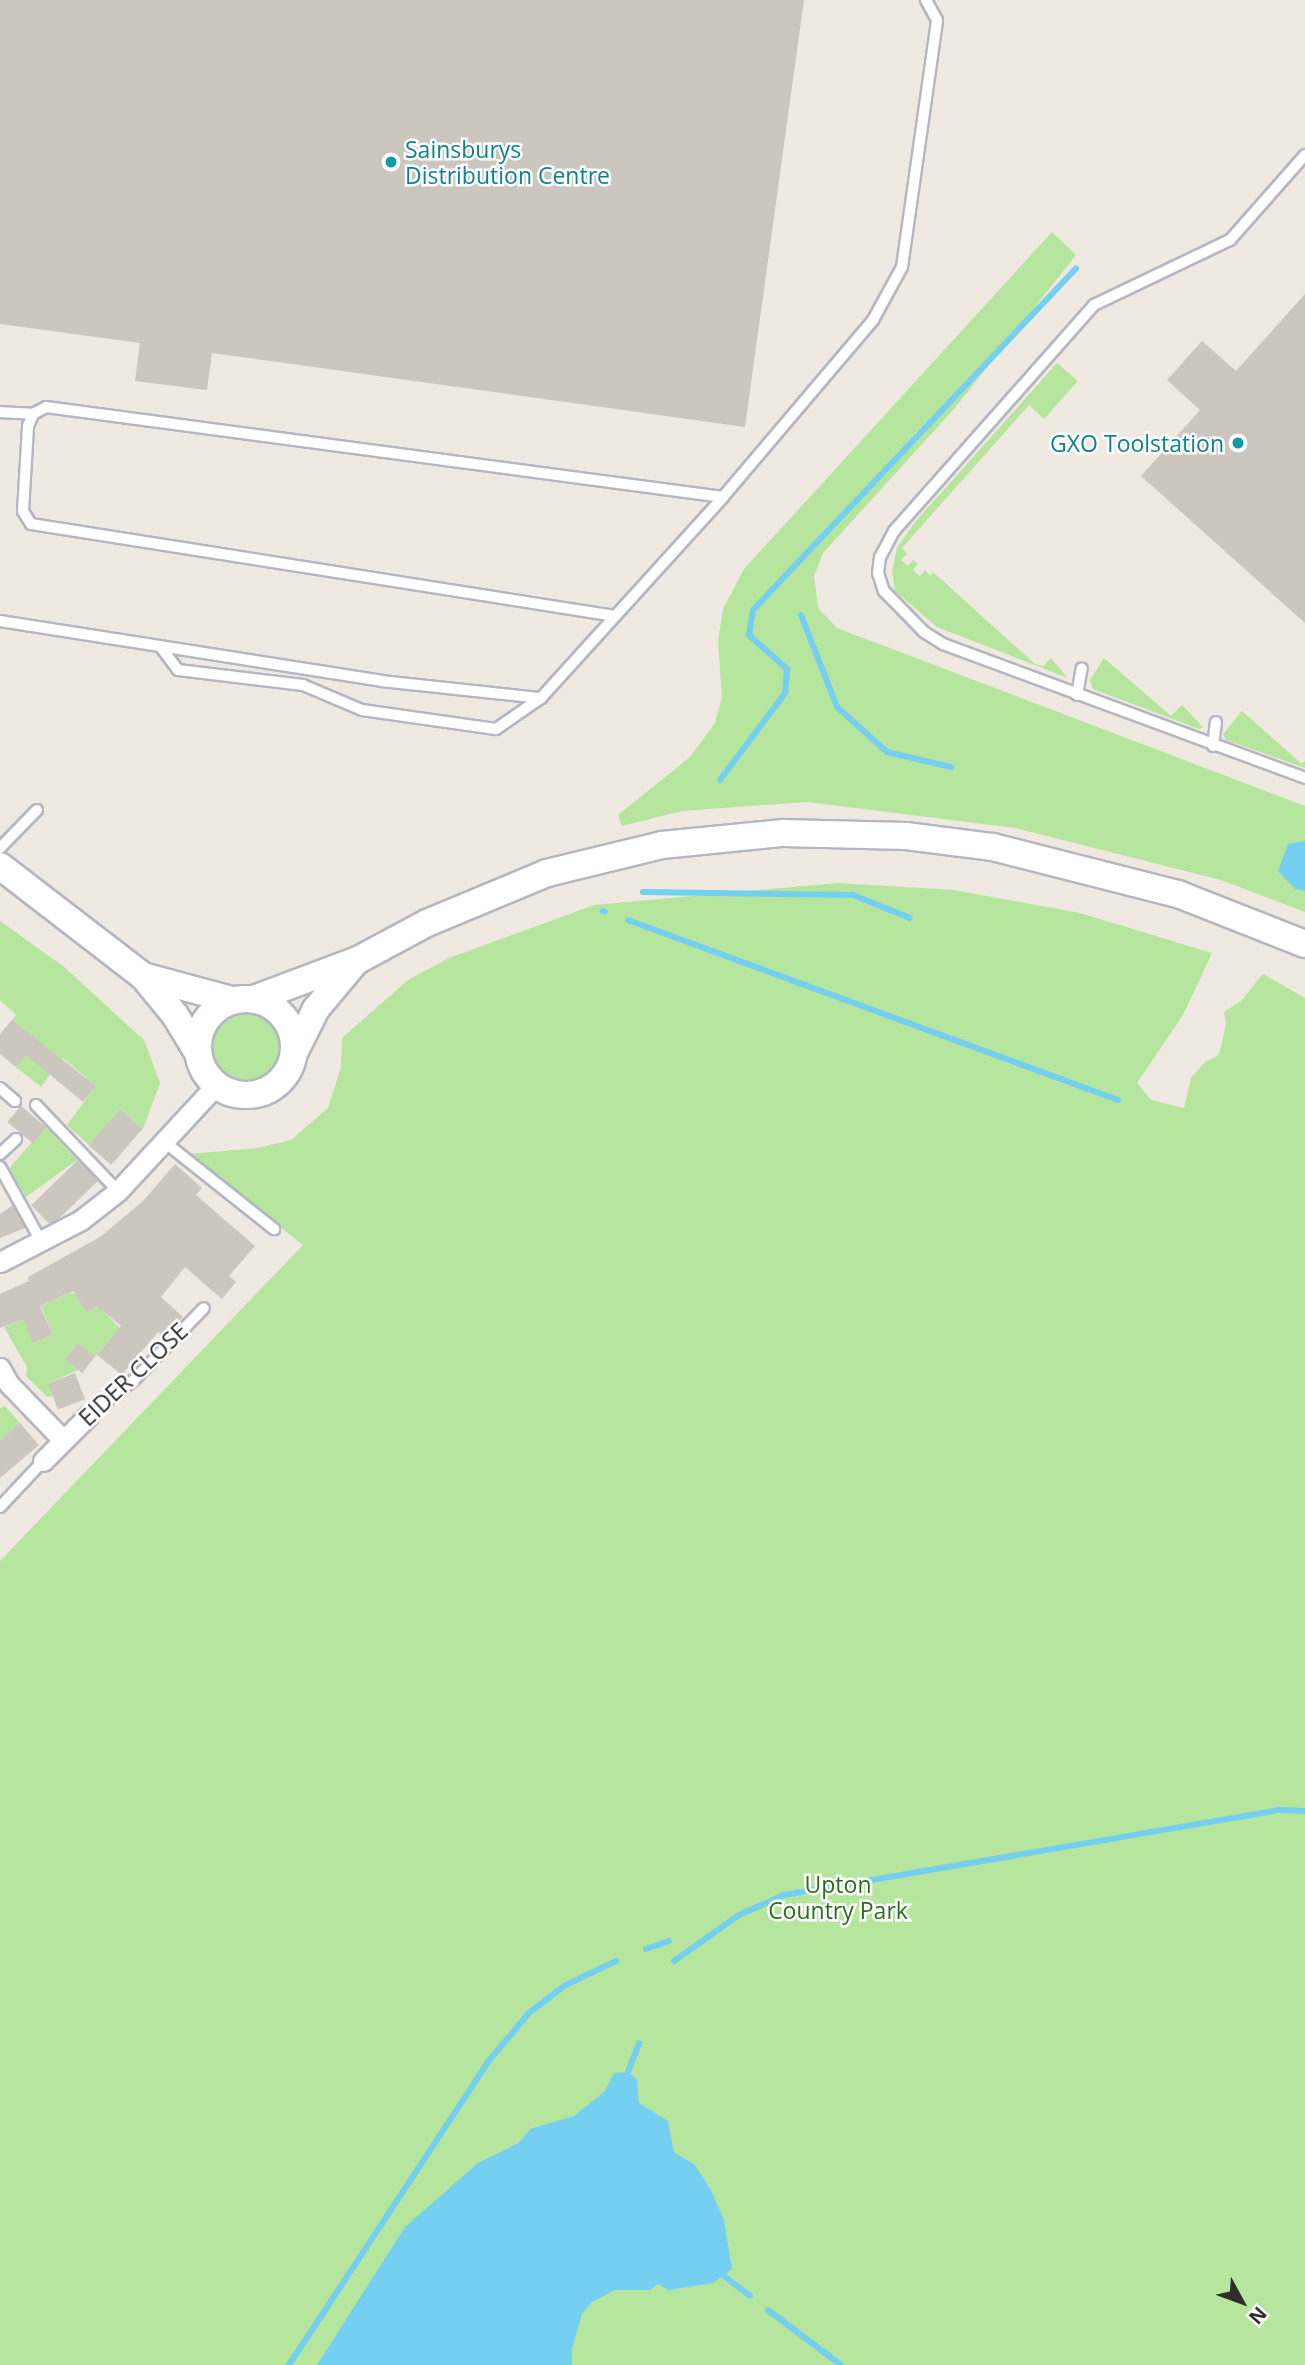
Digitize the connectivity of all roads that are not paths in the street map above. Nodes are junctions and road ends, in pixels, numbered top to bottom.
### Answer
1 (926, 0) edge
2 (1305, 155) edge
3 (0, 412) edge
4 (33, 414) junction
5 (723, 497) junction
6 (615, 616) junction
7 (0, 621) edge
8 (160, 646) junction
9 (1082, 668) dead end
10 (1077, 695) junction
11 (541, 698) junction
12 (1216, 722) dead end
13 (1213, 746) junction
14 (1305, 779) edge
15 (37, 810) dead end
16 (0, 848) edge
17 (0, 866) edge
18 (1305, 944) edge
19 (358, 960) junction
20 (143, 976) junction
21 (243, 1000) junction
22 (198, 1052) junction
23 (294, 1053) junction
24 (217, 1084) junction
25 (0, 1088) edge
26 (15, 1101) dead end
27 (36, 1105) dead end
28 (16, 1139) dead end
29 (167, 1144) junction
30 (0, 1154) edge
31 (0, 1167) edge
32 (118, 1191) junction
33 (274, 1229) dead end
34 (42, 1242) junction
35 (0, 1262) edge
36 (204, 1308) dead end
37 (0, 1368) edge
38 (89, 1415) joint
39 (63, 1440) junction
40 (43, 1461) joint
41 (0, 1507) edge

1 - 5 lane
2 - 10 lane
3 - 4 lane
4 - 5 lane
4 - 6 lane
5 - 6 lane
6 - 11 lane
7 - 8 lane
8 - 11 lane
8 - 11 lane
9 - 10 lane
10 - 13 lane
12 - 13 lane
13 - 14 lane
15 - 16 lane
17 - 20 street
18 - 19 street
19 - 21 street
19 - 23 street
20 - 21 street
20 - 22 street
21 - 22 street
21 - 23 street
22 - 24 street
23 - 24 street
24 - 29 street
25 - 26 lane
27 - 32 lane
28 - 30 lane
29 - 32 street
29 - 33 lane
31 - 34 lane
32 - 34 street
34 - 35 street
36 - 38 lane, EIDER CLOSE
37 - 39 street, EIDER CLOSE
38 - 39 street, EIDER CLOSE
39 - 40 street, EIDER CLOSE
40 - 41 lane, EIDER CLOSE

